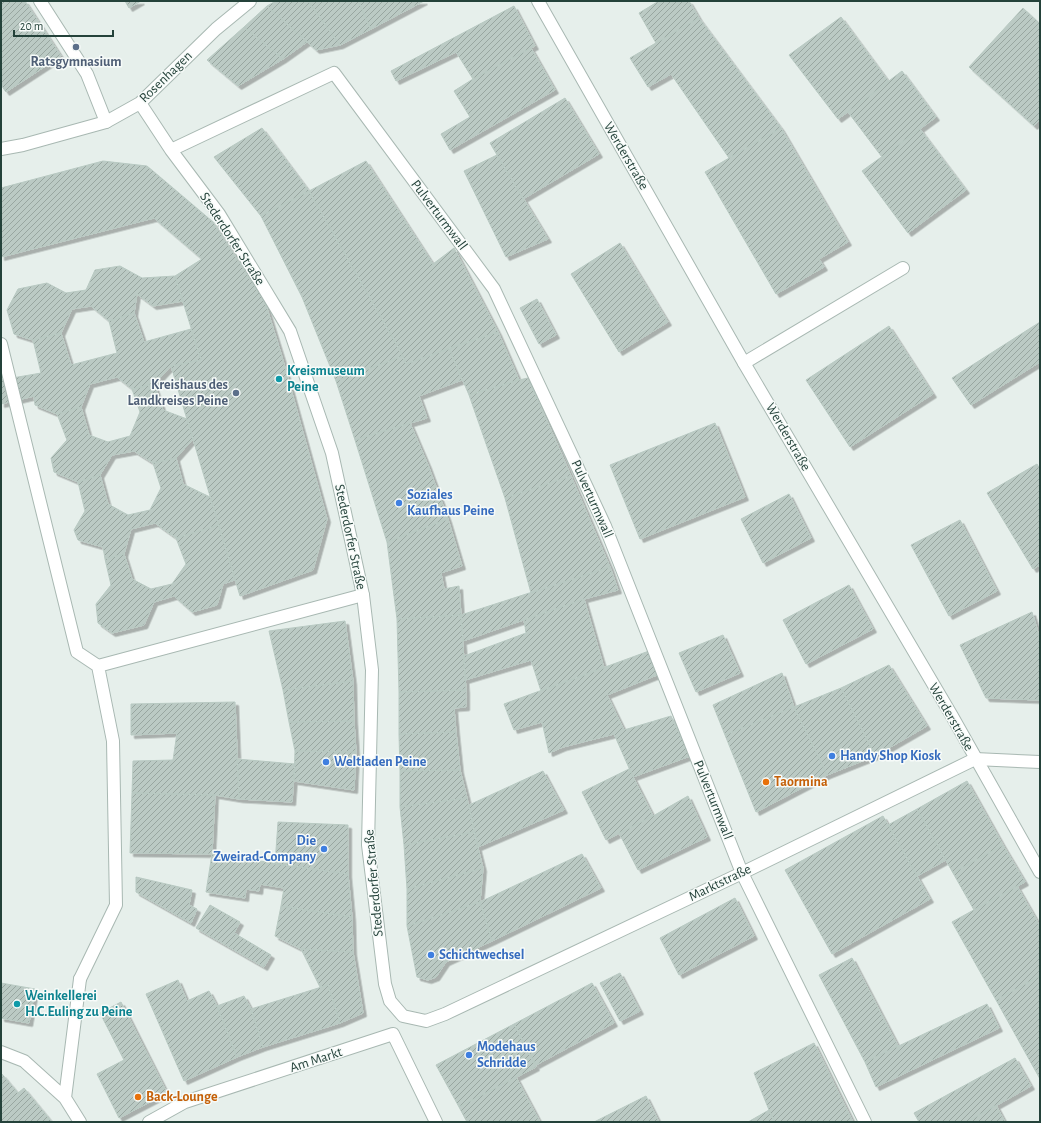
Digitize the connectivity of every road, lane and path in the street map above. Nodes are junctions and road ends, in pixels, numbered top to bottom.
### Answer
1 (40, 1) edge
2 (250, 1) edge
3 (538, 1) edge
4 (140, 104) junction
5 (106, 122) junction
6 (1, 149) edge
7 (171, 150) junction
8 (903, 268) dead end
9 (1, 344) edge
10 (744, 363) junction
11 (363, 595) junction
12 (98, 666) junction
13 (976, 760) junction
14 (1040, 762) edge
15 (1040, 872) edge
16 (742, 873) junction
17 (403, 1016) joint
18 (1, 1052) edge
19 (66, 1098) junction
20 (80, 1122) edge
21 (149, 1122) edge
22 (436, 1122) edge
23 (865, 1122) edge

1 - 5 street
2 - 4 street, Rosenhagen
3 - 10 street, Werderstraße
4 - 5 street, Rosenhagen
4 - 7 street, Stederdorfer Straße
5 - 6 street, Rosenhagen
7 - 11 street, Stederdorfer Straße
7 - 16 street, Pulverturmwall
8 - 10 street
9 - 12 street
10 - 13 street, Werderstraße
11 - 12 street
11 - 17 street, Stederdorfer Straße
12 - 19 street
13 - 14 street, Marktstraße
13 - 15 street, Werderstraße
13 - 16 street, Marktstraße
16 - 17 street, Marktstraße
16 - 23 street, Pulverturmwall
18 - 19 street
19 - 20 street
21 - 22 street, Am Markt

